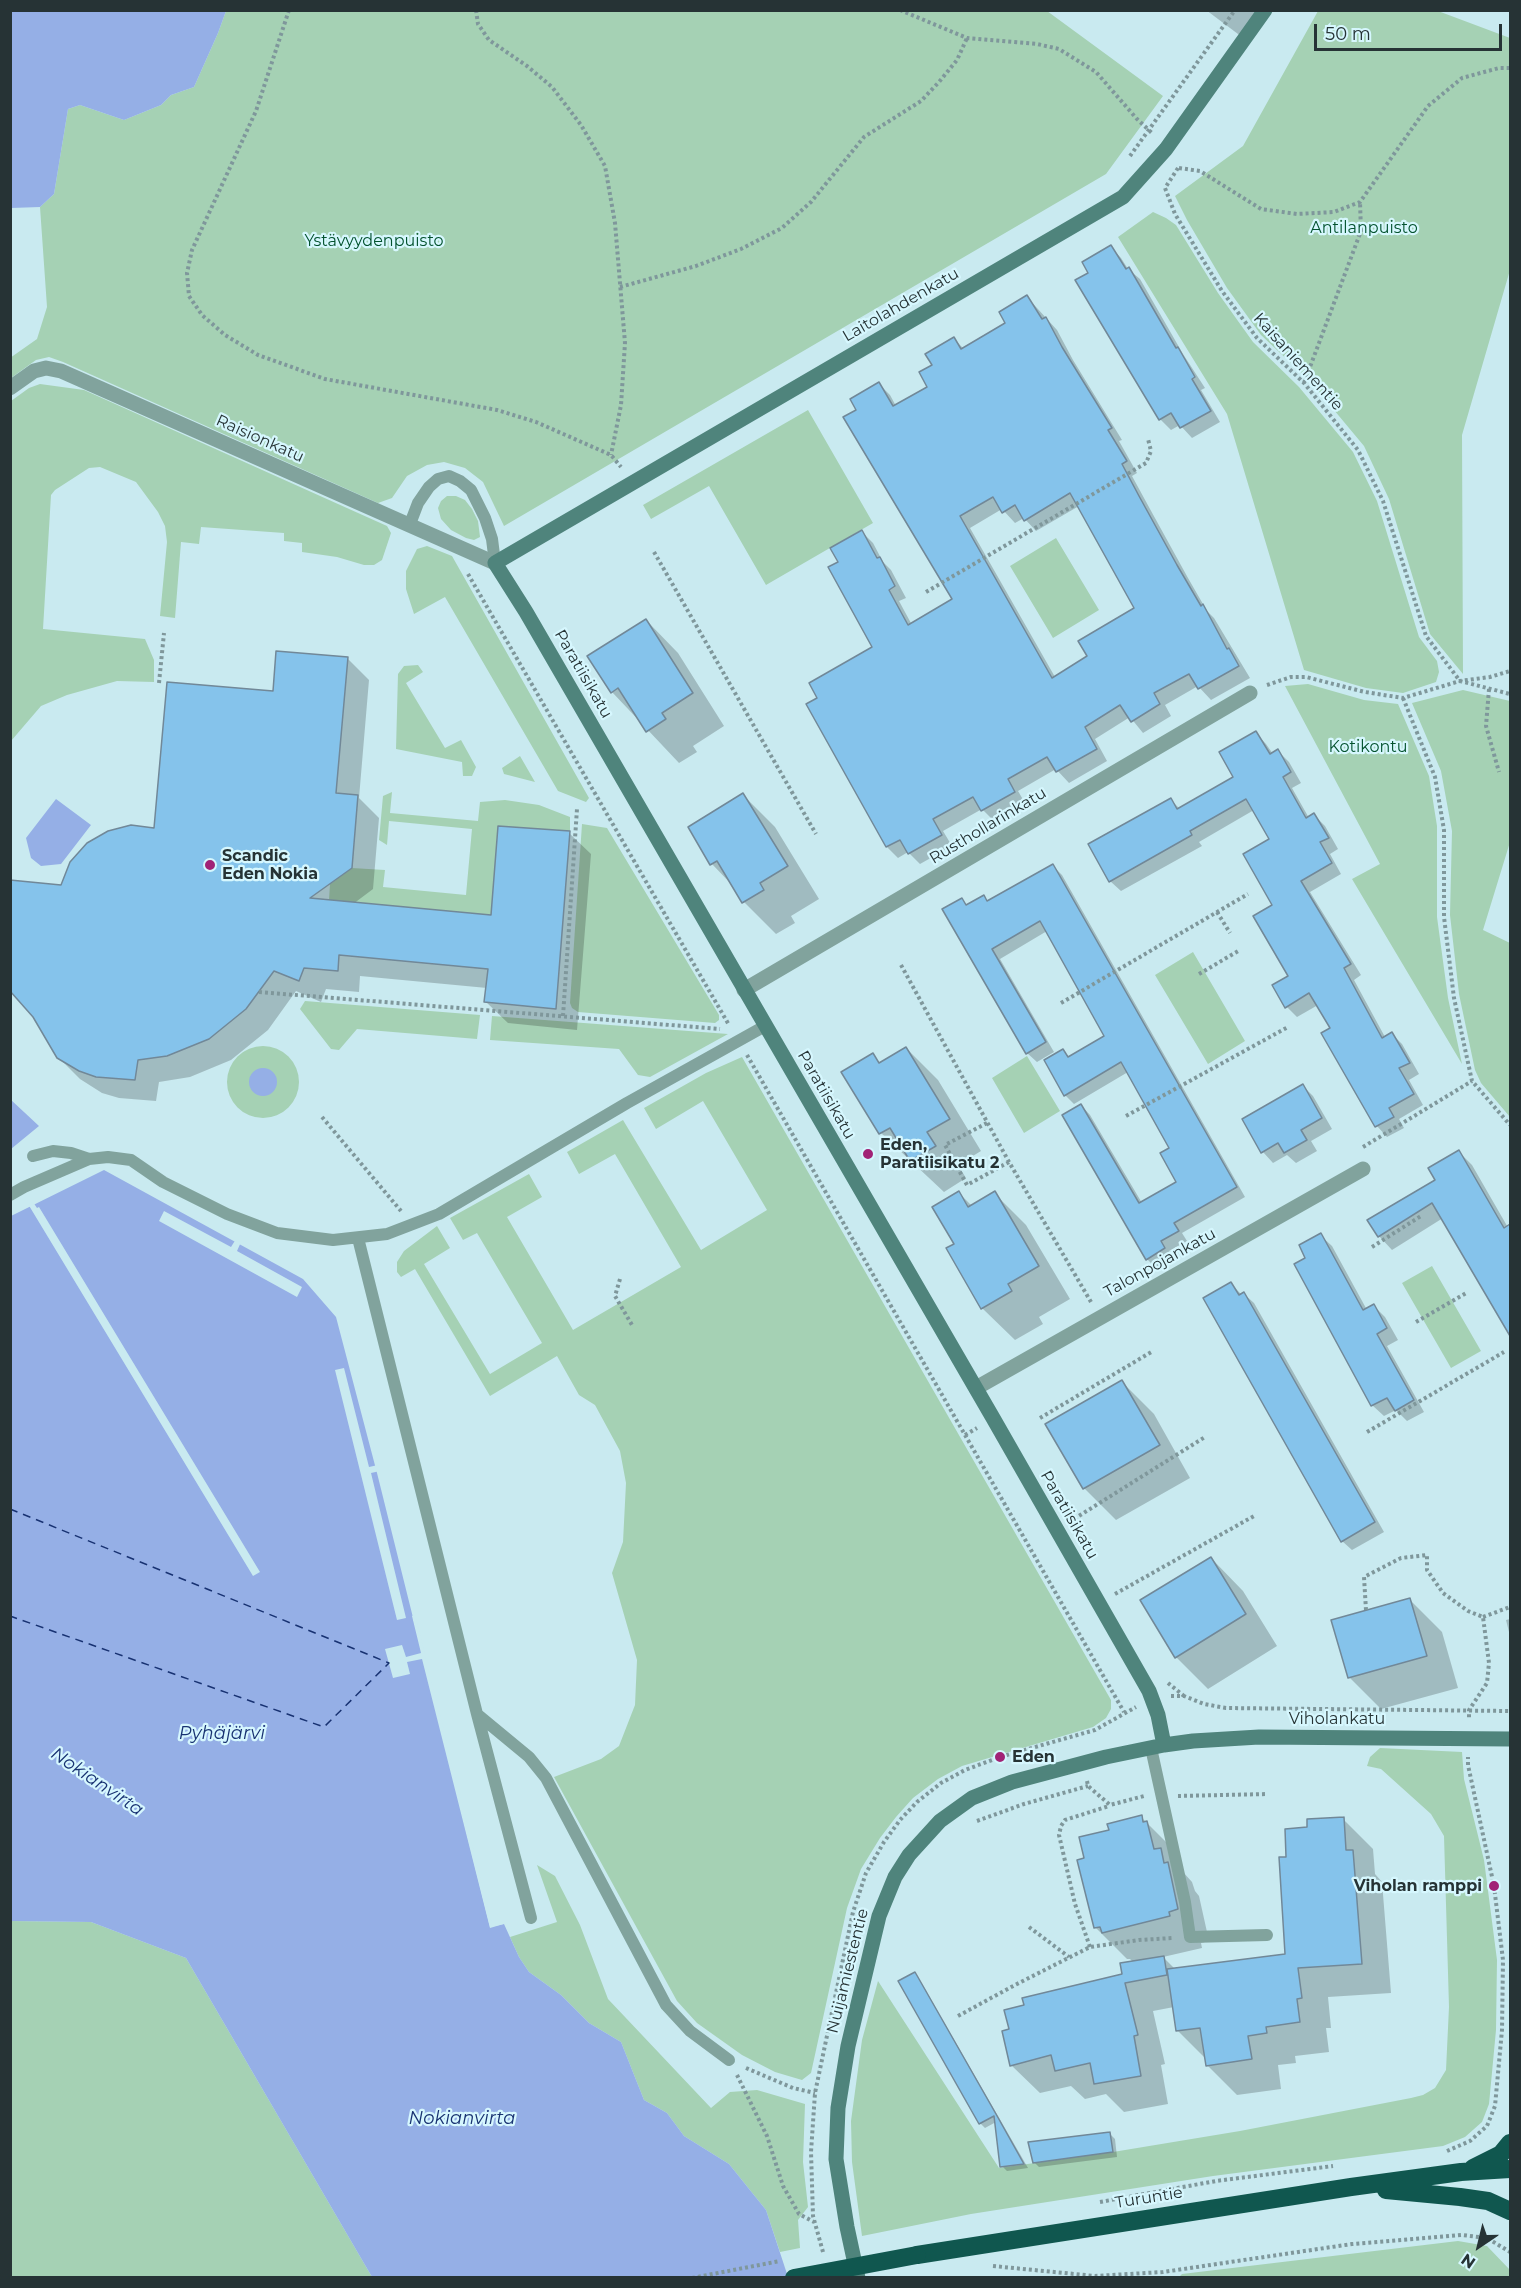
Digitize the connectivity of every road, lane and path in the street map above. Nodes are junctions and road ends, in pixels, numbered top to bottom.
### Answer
1 (289, 10) edge
2 (476, 10) edge
3 (900, 10) edge
4 (1235, 10) edge
5 (1265, 10) edge
6 (967, 38) junction
7 (1510, 68) edge
8 (1148, 128) junction
9 (1166, 149) junction
10 (1125, 164) dead end
11 (1179, 168) junction
12 (1360, 202) junction
13 (620, 287) junction
14 (1304, 383) junction
15 (10, 388) edge
16 (1148, 439) dead end
17 (611, 455) junction
18 (611, 472) dead end
19 (410, 524) junction
20 (449, 541) junction
21 (654, 552) dead end
22 (495, 563) junction
23 (926, 592) dead end
24 (164, 633) dead end
25 (1510, 671) edge
26 (1460, 681) junction
27 (159, 683) dead end
28 (1489, 689) junction
29 (1250, 693) joint
30 (1510, 694) edge
31 (1403, 698) junction
32 (1499, 772) dead end
33 (577, 809) dead end
34 (816, 834) dead end
35 (1248, 894) dead end
36 (1217, 912) junction
37 (1230, 933) dead end
38 (1240, 950) dead end
39 (901, 965) dead end
40 (1199, 974) dead end
41 (744, 990) junction
42 (259, 992) dead end
43 (1061, 1003) dead end
44 (563, 1016) junction
45 (765, 1026) junction
46 (1288, 1027) dead end
47 (736, 1035) junction
48 (1472, 1081) junction
49 (1126, 1116) dead end
50 (322, 1117) dead end
51 (987, 1123) junction
52 (1510, 1125) edge
53 (1363, 1147) dead end
54 (33, 1156) dead end
55 (88, 1159) junction
56 (1009, 1162) junction
57 (1363, 1169) dead end
58 (10, 1196) edge
59 (1421, 1216) dead end
60 (413, 1225) junction
61 (358, 1238) junction
62 (1372, 1246) dead end
63 (620, 1279) dead end
64 (1468, 1292) dead end
65 (1100, 1317) junction
66 (1416, 1322) dead end
67 (632, 1325) dead end
68 (1153, 1351) dead end
69 (1504, 1352) dead end
70 (976, 1388) junction
71 (1040, 1419) dead end
72 (1367, 1432) dead end
73 (1205, 1437) dead end
74 (1254, 1516) dead end
75 (1072, 1520) dead end
76 (1115, 1594) dead end
77 (1510, 1607) edge
78 (1366, 1610) dead end
79 (1483, 1617) junction
80 (1153, 1701) junction
81 (1469, 1710) junction
82 (1510, 1711) edge
83 (477, 1714) junction
84 (1469, 1738) junction
85 (1510, 1739) edge
86 (1157, 1747) junction
87 (1088, 1786) dead end
88 (1110, 1805) dead end
89 (970, 1825) dead end
90 (531, 1918) dead end
91 (1029, 1927) dead end
92 (1267, 1935) dead end
93 (1190, 1937) junction
94 (1090, 1947) junction
95 (1069, 1957) junction
96 (958, 2016) dead end
97 (729, 2060) junction
98 (1510, 2143) edge
99 (1446, 2151) dead end
100 (1343, 2164) dead end
101 (1510, 2169) edge
102 (1461, 2172) junction
103 (1351, 2187) junction
104 (1100, 2202) dead end
105 (1510, 2211) edge
106 (815, 2222) junction
107 (1510, 2252) edge
108 (825, 2261) dead end
109 (990, 2266) dead end
110 (1163, 2272) junction
111 (794, 2277) edge
112 (858, 2277) edge
113 (1163, 2277) edge

1 - 17 path
2 - 13 path
3 - 6 path
4 - 8 path
5 - 9 street, Laitolahdenkatu
6 - 8 path
6 - 13 path
7 - 12 path
8 - 10 path
9 - 11 path
9 - 22 street, Laitolahdenkatu
11 - 12 path
11 - 14 path, Kaisaniementie
12 - 14 path
13 - 17 path
14 - 26 path, Kaisaniementie
15 - 19 street, Raisionkatu
16 - 23 path
17 - 18 path
19 - 20 street, Raisionkatu
19 - 22 lane
20 - 22 street, Raisionkatu
20 - 47 path
21 - 34 path
22 - 41 street, Paratiisikatu
24 - 27 path
25 - 26 path
26 - 28 path
26 - 31 path
28 - 30 path
28 - 32 path
29 - 31 path
29 - 41 street, Rusthollarinkatu
31 - 48 path
33 - 44 path
35 - 36 path
36 - 37 path
36 - 43 path
38 - 40 path
39 - 51 path
41 - 45 street, Paratiisikatu
42 - 44 path
44 - 47 path
45 - 47 lane
45 - 70 street, Paratiisikatu
46 - 49 path
47 - 60 lane
47 - 80 path
48 - 52 path
48 - 53 path
50 - 60 path
51 - 56 path
51 - 56 path
54 - 55 lane
55 - 58 lane
55 - 61 lane
56 - 65 path
57 - 65 street, Talonpojankatu
59 - 62 path
60 - 61 lane
61 - 83 lane
63 - 67 path
64 - 66 path
65 - 70 street, Talonpojankatu
68 - 71 path
69 - 72 path
70 - 80 street, Paratiisikatu
73 - 75 path
74 - 76 path
77 - 79 path
78 - 79 path
79 - 81 path
80 - 81 path
80 - 86 street, Paratiisikatu
81 - 82 path
81 - 84 path
83 - 90 lane
83 - 97 lane
84 - 85 street, Viholankatu
84 - 86 street, Viholankatu
84 - 99 path
86 - 93 lane
86 - 112 street, Nuijamiestentie
87 - 89 path
88 - 94 path
91 - 95 path
92 - 93 lane
93 - 94 path
94 - 95 path
95 - 96 path
97 - 106 path
97 - 106 path
98 - 102 highway
100 - 104 path
101 - 102 highway, Turuntie
102 - 103 highway, Turuntie
103 - 105 highway
103 - 111 highway, Turuntie, bridge
106 - 108 path
107 - 110 path
109 - 110 path
110 - 113 path

